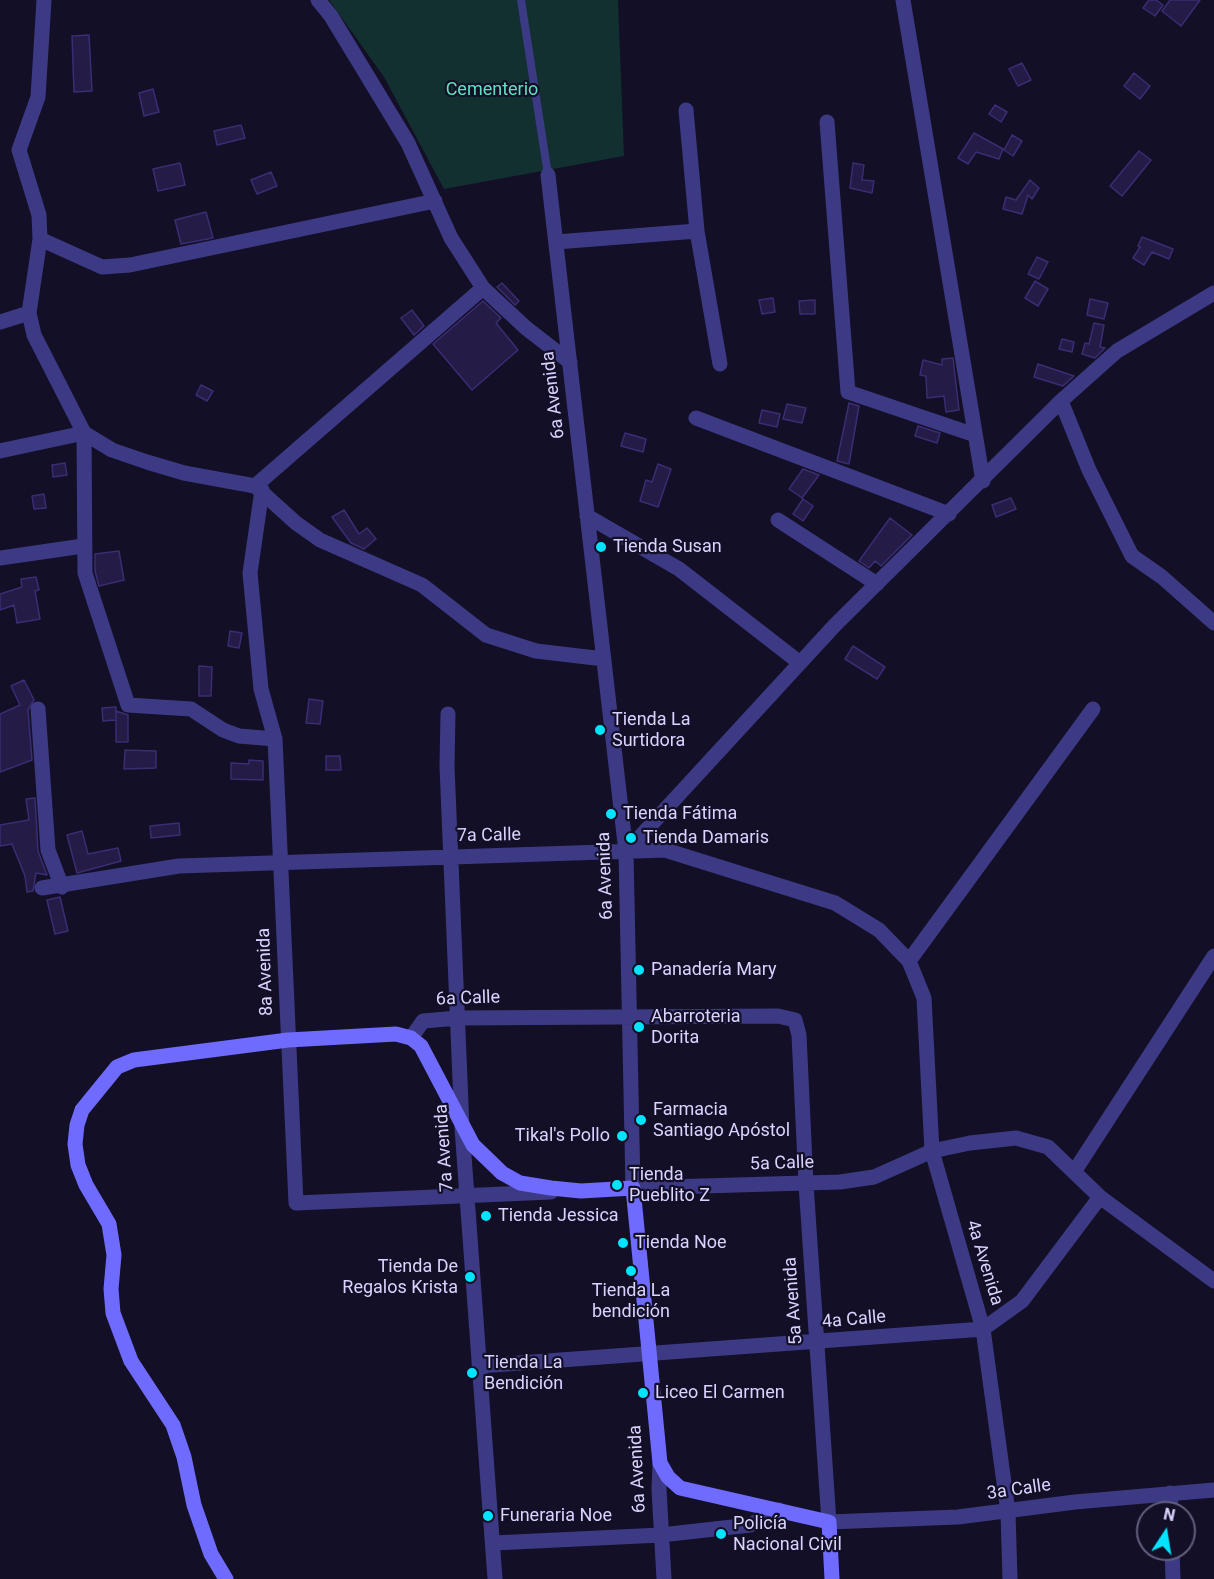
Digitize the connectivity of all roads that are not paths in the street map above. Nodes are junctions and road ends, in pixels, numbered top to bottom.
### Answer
1 (44, 0) edge
2 (318, 0) edge
3 (521, 0) edge
4 (903, 0) edge
5 (687, 110) dead end
6 (827, 122) dead end
7 (548, 175) joint
8 (435, 201) junction
9 (698, 231) junction
10 (40, 239) junction
11 (556, 242) junction
12 (483, 288) junction
13 (1214, 293) edge
14 (29, 313) junction
15 (0, 322) edge
16 (570, 362) junction
17 (720, 364) dead end
18 (1061, 401) junction
19 (696, 418) dead end
20 (84, 433) junction
21 (975, 435) junction
22 (0, 452) edge
23 (983, 481) junction
24 (259, 488) junction
25 (950, 514) junction
26 (587, 516) junction
27 (778, 519) dead end
28 (83, 546) junction
29 (0, 558) edge
30 (877, 584) junction
31 (1214, 623) edge
32 (604, 659) junction
33 (800, 663) junction
34 (38, 709) dead end
35 (1093, 709) dead end
36 (448, 714) dead end
37 (275, 739) junction
38 (626, 852) junction
39 (451, 857) junction
40 (281, 863) junction
41 (62, 887) junction
42 (42, 888) dead end
43 (1214, 956) edge
44 (909, 961) junction
45 (628, 1016) junction
46 (459, 1018) junction
47 (795, 1020) joint
48 (411, 1038) junction
49 (288, 1040) junction
50 (462, 1128) junction
51 (932, 1151) junction
52 (1074, 1172) junction
53 (806, 1184) junction
54 (633, 1188) junction
55 (581, 1191) junction
56 (468, 1195) junction
57 (1100, 1197) junction
58 (296, 1203) joint
59 (1214, 1281) edge
60 (984, 1329) junction
61 (816, 1342) junction
62 (650, 1354) junction
63 (478, 1366) junction
64 (660, 1463) junction
65 (1214, 1490) edge
66 (1170, 1493) junction
67 (1170, 1501) edge
68 (779, 1510) junction
69 (1008, 1512) junction
70 (829, 1522) junction
71 (661, 1535) junction
72 (494, 1544) junction
73 (1172, 1561) edge
74 (226, 1579) edge
75 (495, 1579) edge
76 (664, 1579) edge
77 (832, 1579) edge
78 (1010, 1579) edge
79 (1173, 1579) edge

1 - 10 street
2 - 8 street
3 - 7 lane
4 - 21 street
5 - 9 street
6 - 21 street
7 - 11 street, 6a Avenida
8 - 10 street
8 - 12 street
9 - 11 street
9 - 17 street
10 - 14 street
11 - 16 street, 6a Avenida
12 - 16 street
12 - 24 street
13 - 18 street
14 - 15 street
14 - 20 street
16 - 26 street, 6a Avenida
18 - 23 street
18 - 31 street
19 - 25 street
20 - 22 street
20 - 24 street
20 - 28 street
21 - 23 street
23 - 25 street
24 - 32 street
24 - 37 street, 8a Avenida
25 - 30 street
26 - 32 street, 6a Avenida
26 - 33 street
27 - 30 street
28 - 29 street
28 - 37 street
30 - 33 street
32 - 38 street, 6a Avenida
33 - 38 street
34 - 41 street
35 - 44 street
36 - 39 street, 7a Avenida
37 - 40 street, 8a Avenida
38 - 39 street, 7a Calle
38 - 44 street, 7a Calle
38 - 45 street, 6a Avenida
39 - 40 street, 7a Calle
39 - 46 street, 7a Avenida
40 - 41 street, 7a Calle
40 - 49 street, 8a Avenida
41 - 42 street, 7a Calle
43 - 52 street
44 - 51 street, 4a Avenida
45 - 46 street, 6a Calle
45 - 47 street, 6a Calle
45 - 54 street, 6a Avenida
46 - 48 street, 6a Calle
46 - 50 street, 7a Avenida
47 - 53 street, 5a Avenida
48 - 49 street
48 - 50 street
49 - 58 street, 8a Avenida
49 - 74 street
50 - 55 street
50 - 56 street, 7a Avenida
51 - 52 street, 5a Calle
51 - 53 street, 5a Calle
51 - 60 street, 4a Avenida
52 - 57 street, 5a Calle
53 - 54 street, 5a Calle
53 - 61 street, 5a Avenida
54 - 55 street, 5a Calle
54 - 62 street, 6a Avenida
55 - 56 street, 5a Calle
56 - 58 street, 5a Calle
56 - 63 street, 7a Avenida
57 - 59 street, 5a Calle
57 - 60 street
60 - 61 street, 4a Calle
60 - 69 street, 4a Avenida
61 - 62 street, 4a Calle
61 - 70 street, 5a Avenida
62 - 63 street, 4a Calle
62 - 64 street, 6a Avenida
63 - 72 street, 7a Avenida
64 - 68 street
64 - 71 street, 6a Avenida
65 - 66 street, 3a Calle
66 - 67 street
66 - 69 street, 3a Calle
68 - 70 street
68 - 71 street
69 - 70 street, 3a Calle
69 - 78 street, 4a Avenida
70 - 77 street, 5a Avenida
71 - 72 street
71 - 76 street, 6a Avenida
72 - 75 street, 7a Avenida
73 - 79 street

